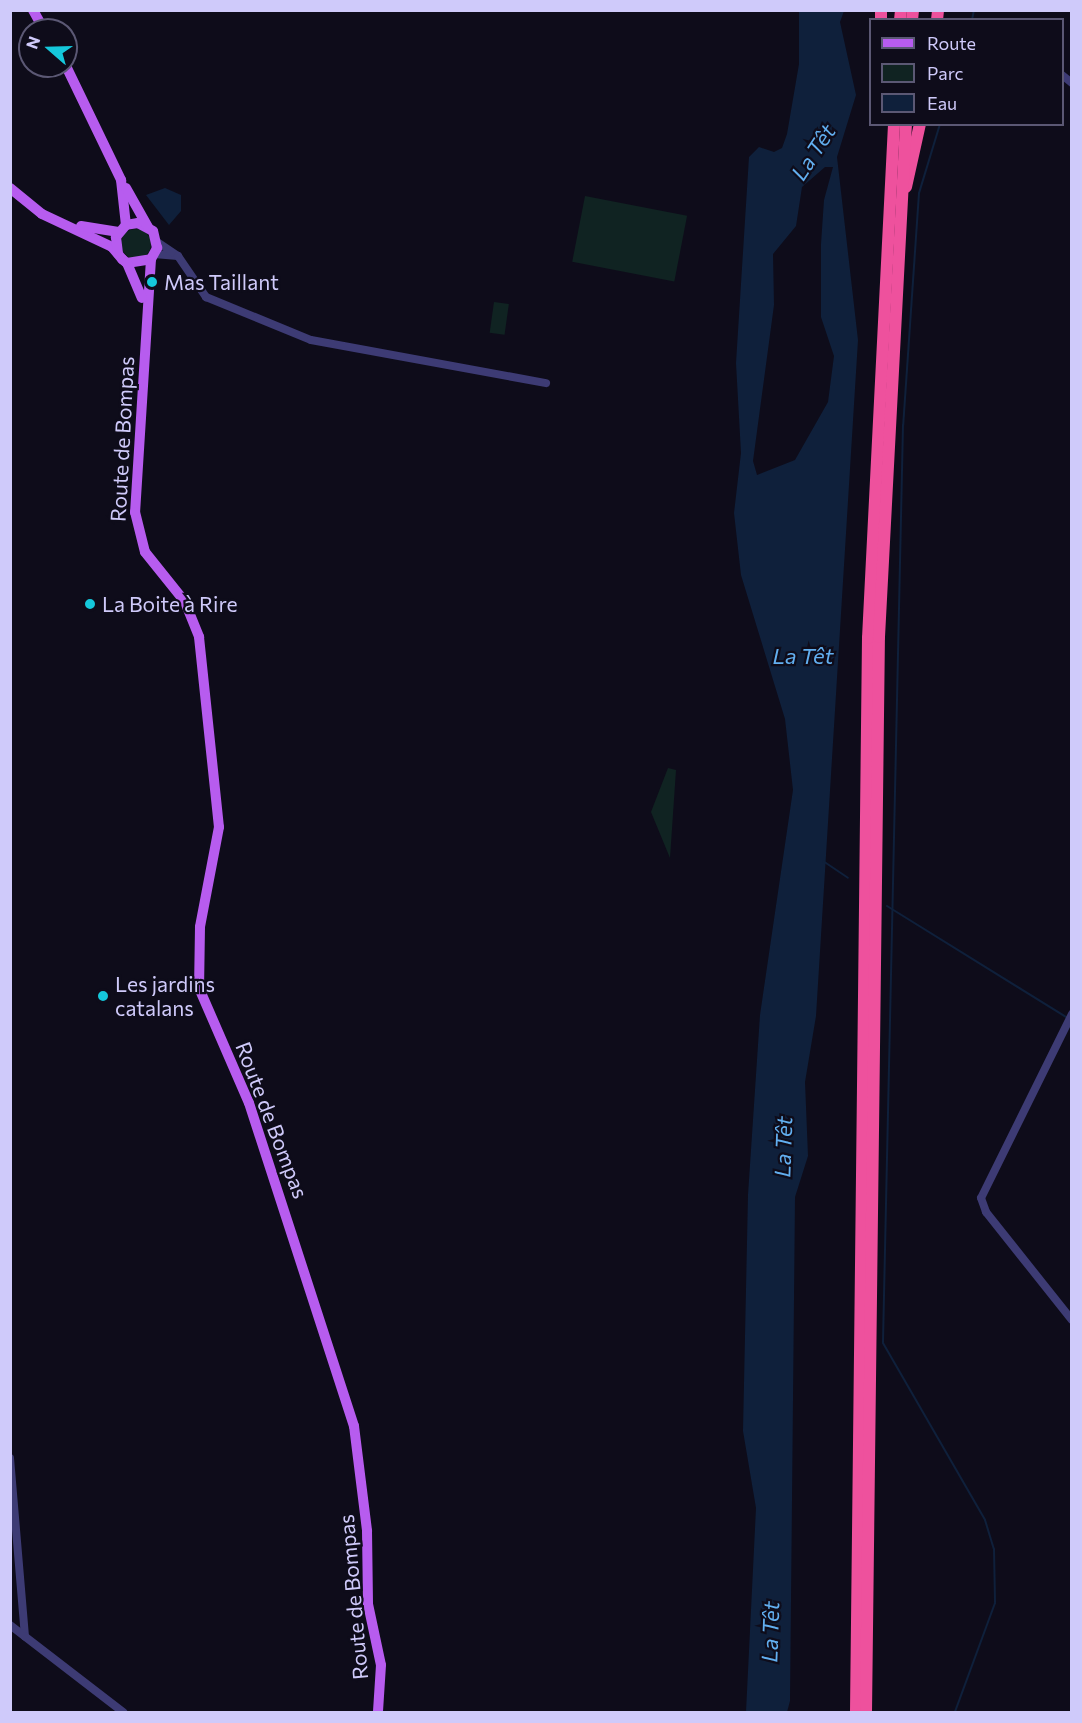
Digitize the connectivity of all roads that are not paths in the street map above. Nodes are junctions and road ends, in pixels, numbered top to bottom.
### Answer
1 (72, 78) edge
2 (889, 126) edge
3 (894, 126) edge
4 (906, 126) edge
5 (920, 126) edge
6 (892, 165) junction
7 (10, 179) edge
8 (121, 180) junction
9 (10, 188) edge
10 (902, 196) junction
11 (148, 227) junction
12 (123, 229) junction
13 (157, 242) junction
14 (118, 254) junction
15 (178, 256) junction
16 (152, 257) junction
17 (127, 263) junction
18 (148, 340) junction
19 (546, 383) dead end
20 (1071, 1014) edge
21 (1071, 1320) edge
22 (10, 1458) edge
23 (10, 1625) edge
24 (25, 1636) junction
25 (123, 1713) edge
26 (378, 1713) edge
27 (854, 1713) edge
28 (866, 1713) edge

1 - 8 main road
2 - 6 highway
3 - 6 highway
4 - 10 highway
5 - 10 highway
6 - 27 highway
7 - 12 main road
8 - 11 main road
8 - 12 main road
9 - 14 main road
10 - 28 highway
11 - 12 main road
11 - 13 main road
12 - 14 main road
13 - 15 street
13 - 16 main road
14 - 17 main road
15 - 16 street
15 - 19 street
16 - 17 main road
16 - 18 main road
17 - 18 main road
18 - 26 main road, Route de Bompas
20 - 21 street
22 - 24 street
23 - 24 street
24 - 25 street

